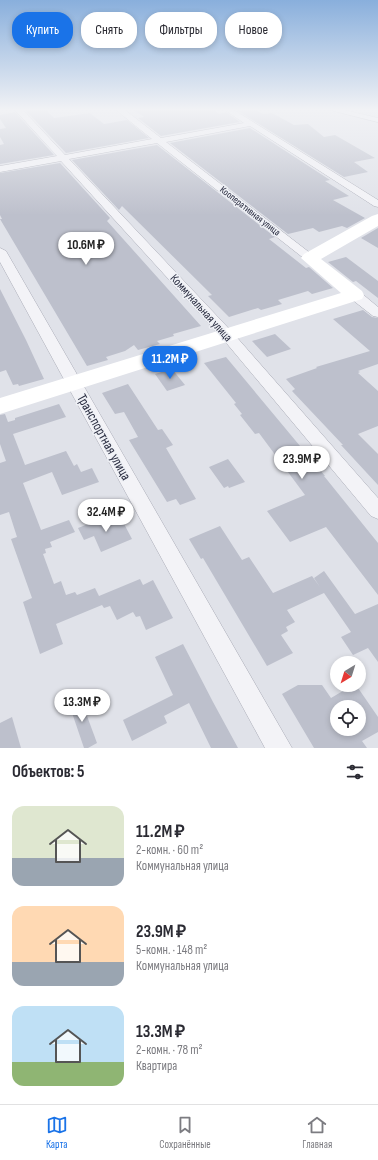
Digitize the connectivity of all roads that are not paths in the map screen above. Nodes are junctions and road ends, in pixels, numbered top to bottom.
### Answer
1 (51, 145) edge
2 (134, 145) edge
3 (166, 145) edge
4 (283, 145) edge
5 (63, 158) junction
6 (0, 169) edge
7 (378, 204) edge
8 (378, 219) edge
9 (0, 251) edge
10 (310, 258) junction
11 (355, 295) junction
12 (378, 314) edge
13 (228, 336) junction
14 (74, 384) junction
15 (0, 406) edge
16 (378, 511) edge
17 (279, 748) edge

1 - 5 street, Коммунальная улица
2 - 5 street
3 - 10 street, Кооперативная улица
4 - 7 street
5 - 6 street
5 - 13 street, Коммунальная улица
8 - 10 street
9 - 14 street, Транспортная улица
10 - 11 street, Кооперативная улица
11 - 12 street, Кооперативная улица
11 - 13 street
13 - 14 street
13 - 16 street, Коммунальная улица
14 - 15 street
14 - 17 street, Транспортная улица

